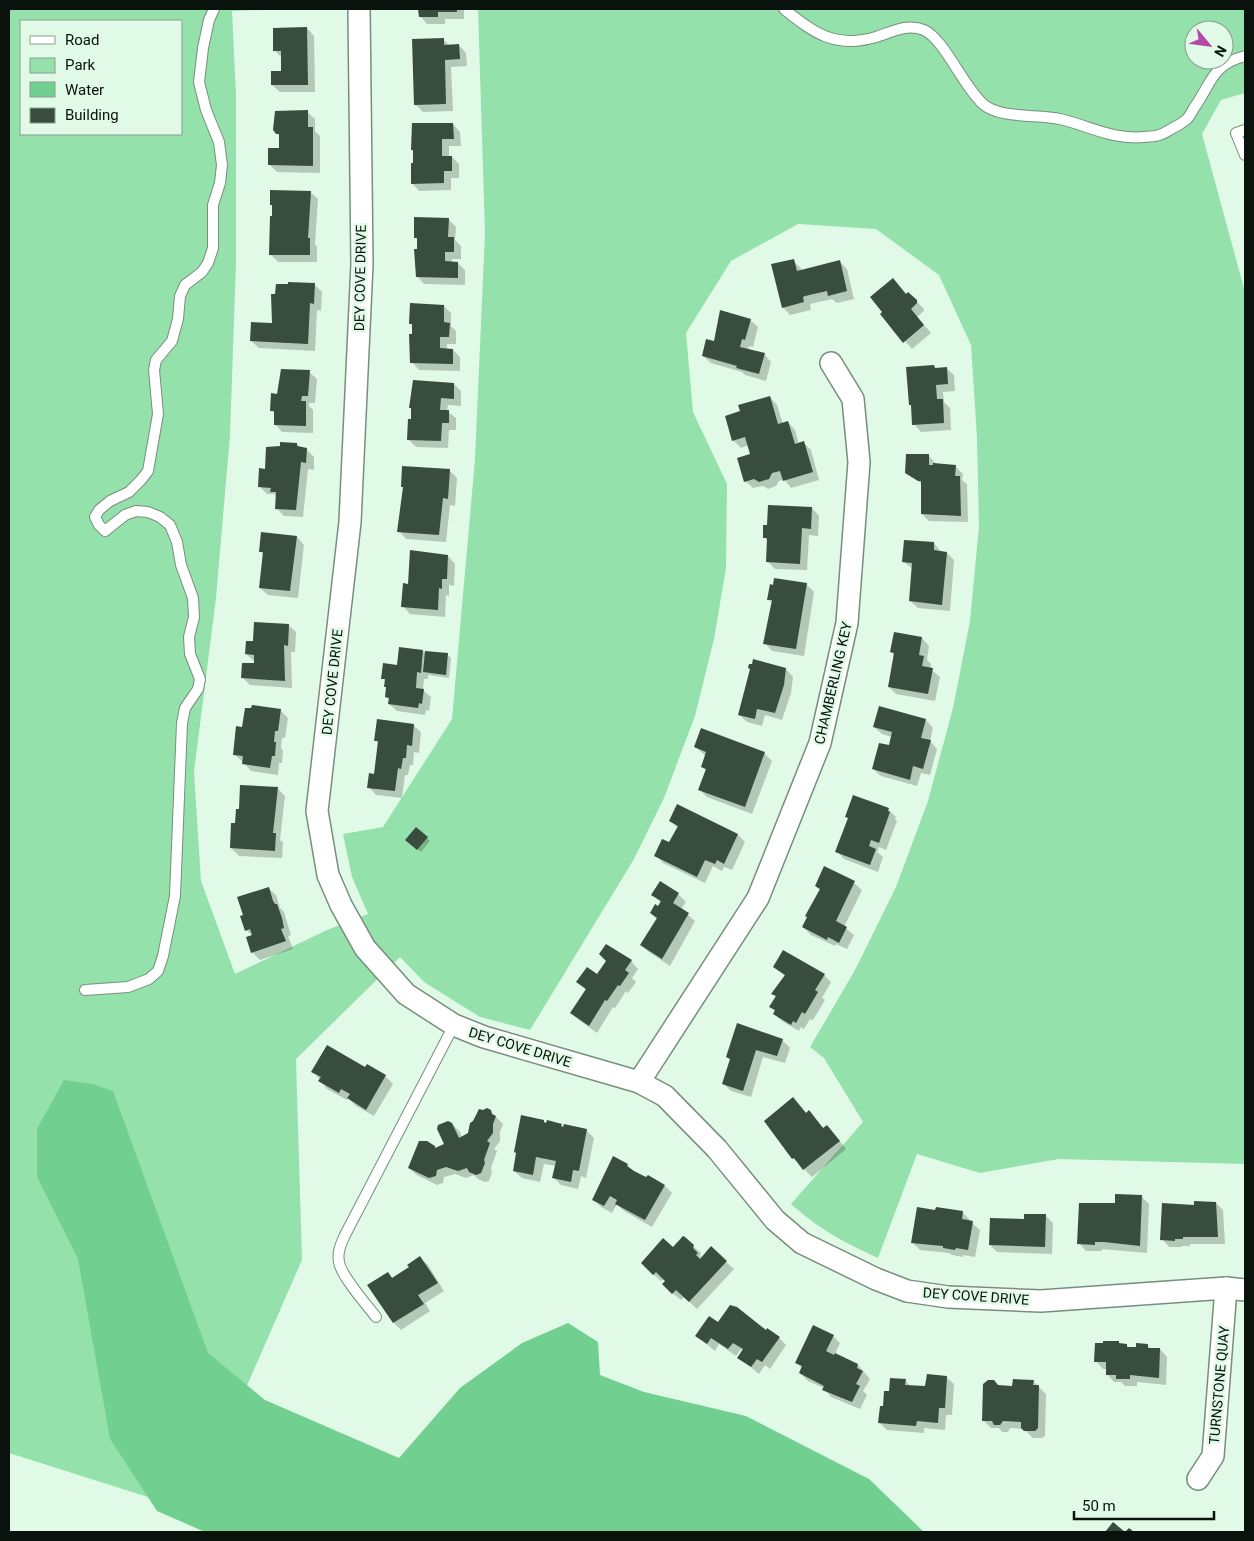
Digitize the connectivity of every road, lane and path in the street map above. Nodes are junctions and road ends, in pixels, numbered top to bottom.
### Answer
1 (214, 9) edge
2 (359, 9) edge
3 (784, 9) edge
4 (1245, 56) edge
5 (1245, 130) edge
6 (1245, 155) edge
7 (831, 363) dead end
8 (86, 990) dead end
9 (454, 1025) junction
10 (639, 1082) junction
11 (1236, 1289) edge
12 (376, 1317) dead end
13 (1198, 1479) dead end

1 - 8 lane
2 - 9 street, DEY COVE DRIVE
3 - 4 lane
5 - 6 lane
7 - 10 street, CHAMBERLING KEY
9 - 10 street, DEY COVE DRIVE
9 - 12 lane
10 - 11 street, DEY COVE DRIVE
11 - 13 street, TURNSTONE QUAY

